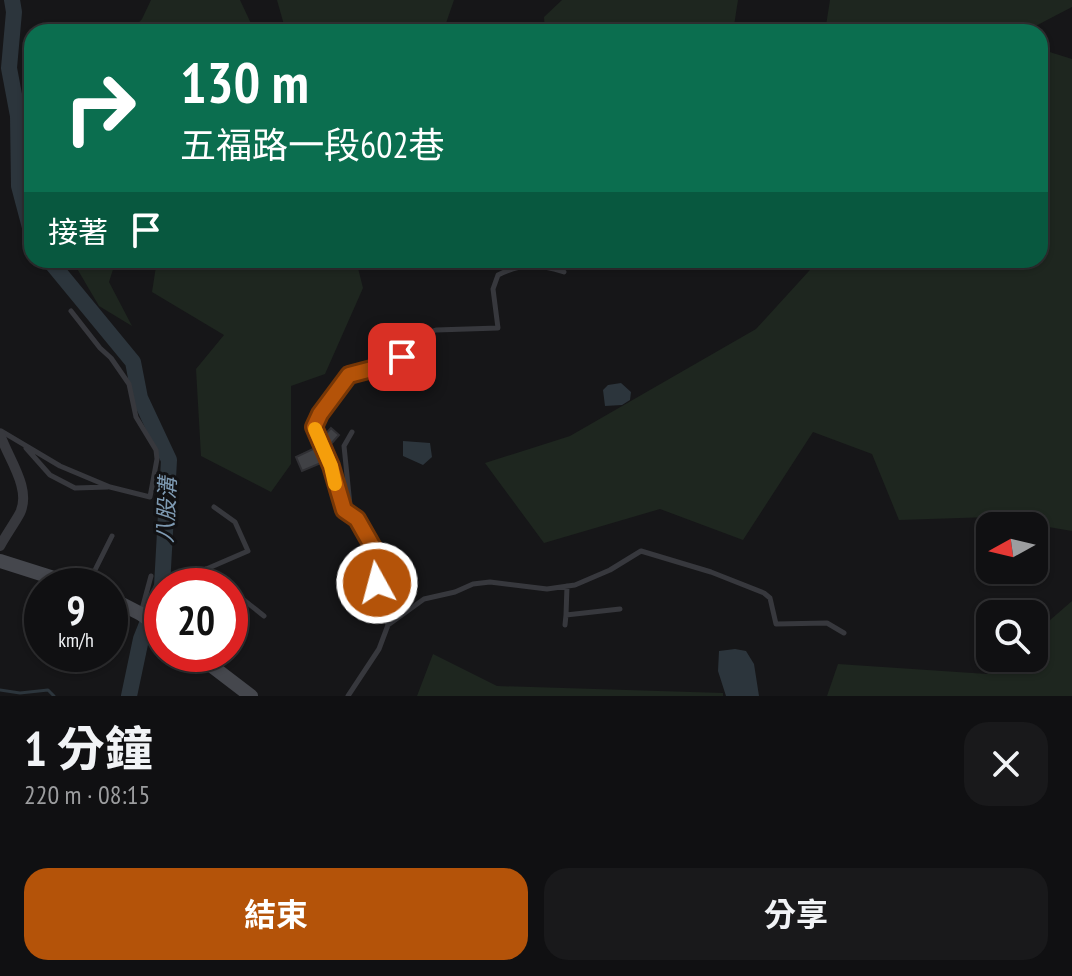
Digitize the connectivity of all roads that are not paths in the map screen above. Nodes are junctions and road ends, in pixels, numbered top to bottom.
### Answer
1 (512, 268) edge
2 (552, 268) edge
3 (564, 272) dead end
4 (71, 311) dead end
5 (0, 432) edge
6 (352, 432) dead end
7 (23, 443) junction
8 (110, 487) junction
9 (214, 507) dead end
10 (357, 519) junction
11 (112, 536) dead end
12 (0, 546) edge
13 (0, 561) edge
14 (96, 568) edge
15 (208, 568) edge
16 (24, 569) edge
17 (567, 586) junction
18 (144, 603) edge
19 (248, 603) edge
20 (128, 607) edge
21 (620, 609) dead end
22 (141, 614) junction
23 (566, 615) junction
24 (144, 616) edge
25 (264, 616) dead end
26 (388, 625) junction
27 (565, 625) dead end
28 (844, 633) dead end
29 (220, 672) edge
30 (251, 696) edge
31 (348, 696) edge

1 - 10 lane
2 - 3 lane
4 - 8 lane
5 - 7 lane
5 - 12 street
6 - 10 lane
7 - 8 lane
7 - 8 lane
9 - 15 lane
10 - 26 lane
11 - 14 lane
13 - 16 main road
17 - 23 lane
17 - 26 lane
17 - 28 lane
18 - 22 lane
19 - 25 lane
20 - 22 main road
21 - 23 lane
22 - 24 main road
23 - 27 lane
26 - 31 lane
29 - 30 main road

